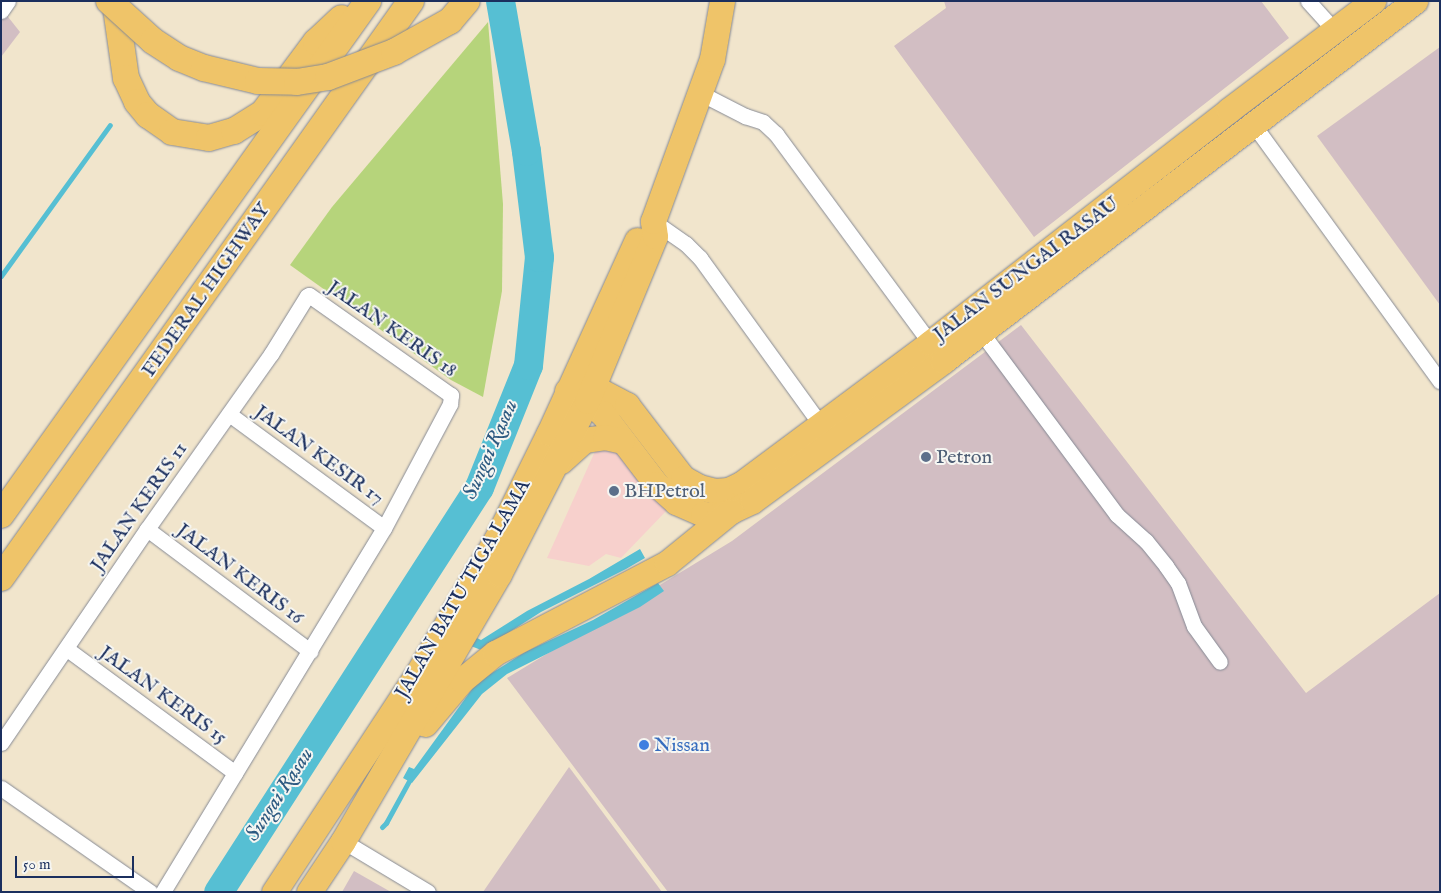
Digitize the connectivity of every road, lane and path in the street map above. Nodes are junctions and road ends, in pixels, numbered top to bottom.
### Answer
1 (8, 1) edge
2 (109, 1) edge
3 (115, 1) edge
4 (359, 1) edge
5 (368, 1) edge
6 (411, 1) edge
7 (467, 1) edge
8 (722, 1) edge
9 (1308, 1) edge
10 (1415, 1) edge
11 (1366, 4) edge
12 (1, 11) edge
13 (1335, 31) junction
14 (700, 92) junction
15 (1254, 124) junction
16 (653, 221) junction
17 (309, 295) joint
18 (981, 332) junction
19 (614, 341) junction
20 (930, 343) junction
21 (1440, 381) edge
22 (580, 389) junction
23 (627, 405) junction
24 (229, 414) junction
25 (820, 424) junction
26 (622, 441) junction
27 (552, 470) junction
28 (20, 488) junction
29 (1, 510) edge
30 (731, 511) junction
31 (1, 515) edge
32 (384, 528) junction
33 (147, 529) junction
34 (1, 578) edge
35 (67, 650) junction
36 (310, 651) junction
37 (1220, 662) dead end
38 (1, 742) edge
39 (385, 769) junction
40 (235, 773) junction
41 (1, 788) edge
42 (343, 841) junction
43 (150, 892) edge
44 (163, 892) edge
45 (274, 892) edge
46 (309, 892) edge
47 (428, 892) edge

1 - 12 street
2 - 7 highway, bridge
3 - 4 highway
5 - 28 highway, FEDERAL HIGHWAY
6 - 34 highway, FEDERAL HIGHWAY
8 - 14 main road, JALAN BATU TIGA LAMA
9 - 13 street
10 - 15 main road, JALAN SUNGAI RASAU
11 - 13 main road, JALAN SUNGAI RASAU
13 - 20 main road, JALAN SUNGAI RASAU
14 - 16 main road, JALAN BATU TIGA LAMA
14 - 20 street
15 - 18 main road, JALAN SUNGAI RASAU
15 - 21 street
16 - 19 main road, JALAN BATU TIGA LAMA
16 - 22 main road, JALAN BATU TIGA LAMA
16 - 25 street
17 - 24 street, JALAN KERIS 11
17 - 32 street, JALAN KERIS 18
18 - 30 main road, JALAN SUNGAI RASAU
18 - 37 street
19 - 22 main road, JALAN BATU TIGA LAMA
19 - 23 main road
20 - 25 main road, JALAN SUNGAI RASAU
22 - 23 main road
22 - 26 main road
22 - 27 main road, JALAN BATU TIGA LAMA
22 - 45 main road, JALAN BATU TIGA LAMA
23 - 25 main road, JALAN SUNGAI RASAU
24 - 32 street, JALAN KESIR 17
24 - 33 street, JALAN KERIS 11
26 - 27 main road
26 - 30 main road
27 - 39 main road, JALAN BATU TIGA LAMA
28 - 29 highway
28 - 31 highway, FEDERAL HIGHWAY
30 - 39 main road
32 - 36 street
33 - 35 street, JALAN KERIS 11
33 - 36 street, JALAN KERIS 16
35 - 38 street, JALAN KERIS 11
35 - 40 street, JALAN KERIS 15
36 - 40 street
39 - 42 main road, JALAN BATU TIGA LAMA
40 - 44 street
41 - 43 street
42 - 46 main road, JALAN BATU TIGA LAMA
42 - 47 street

